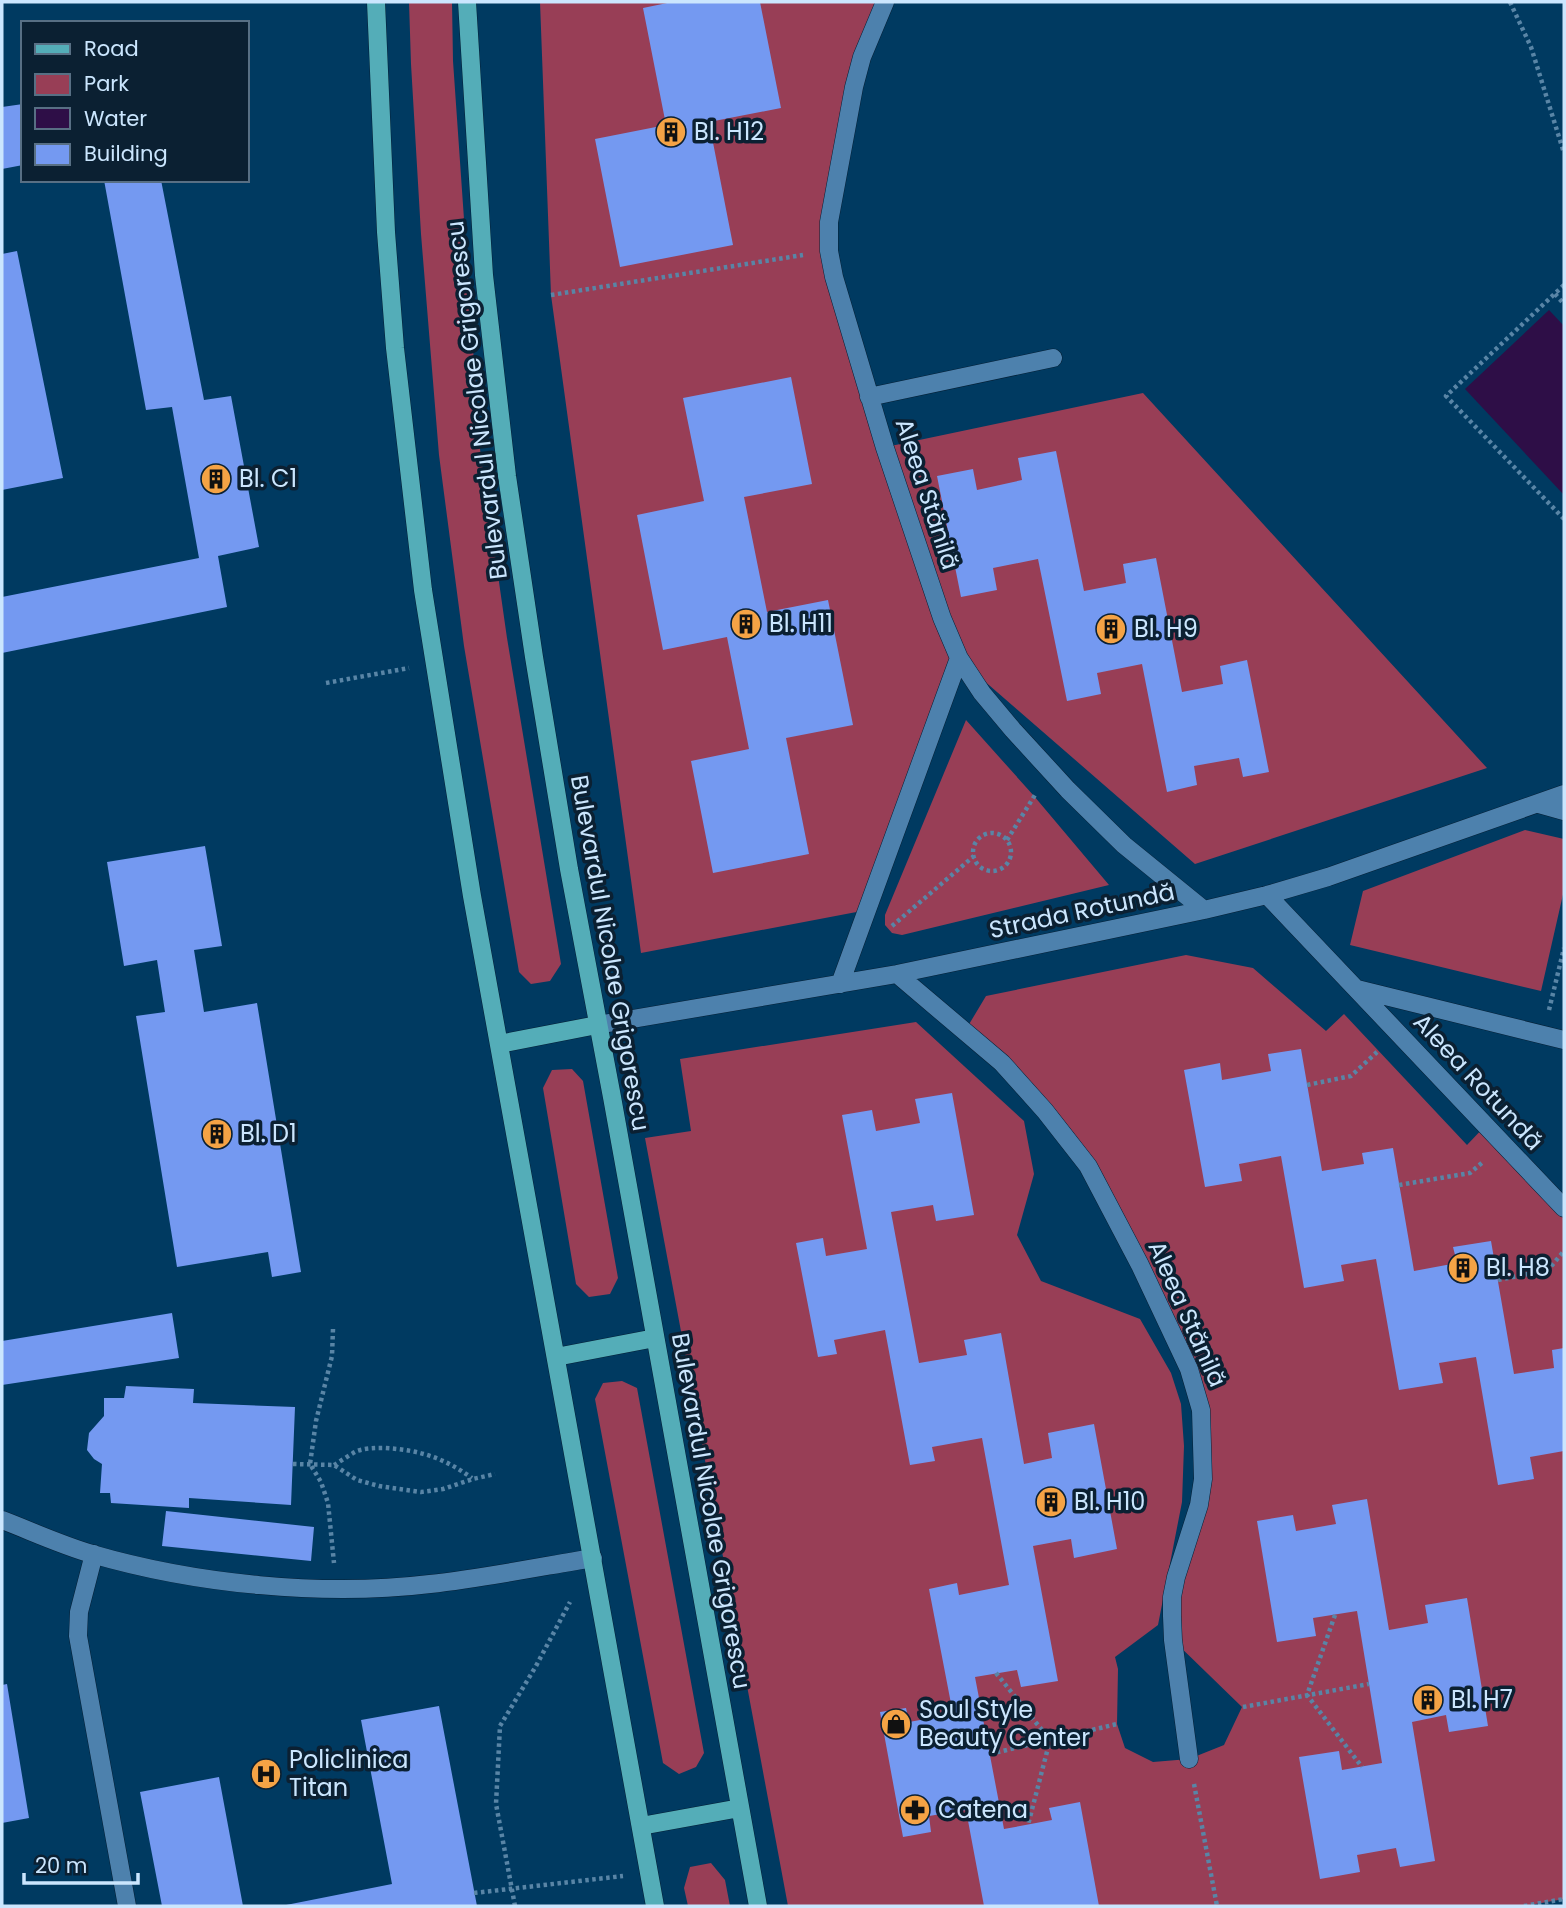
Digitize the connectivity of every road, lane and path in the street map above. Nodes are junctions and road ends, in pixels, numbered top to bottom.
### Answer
1 (376, 2) edge
2 (467, 2) edge
3 (885, 2) edge
4 (1510, 2) edge
5 (1564, 153) edge
6 (829, 251) junction
7 (1564, 285) edge
8 (1555, 294) junction
9 (551, 295) dead end
10 (1564, 304) edge
11 (1053, 358) dead end
12 (869, 397) junction
13 (1564, 519) edge
14 (959, 659) junction
15 (434, 664) junction
16 (326, 683) dead end
17 (1049, 770) junction
18 (1564, 794) edge
19 (1539, 804) junction
20 (1564, 811) edge
21 (1007, 840) junction
22 (974, 856) junction
23 (1268, 895) junction
24 (1204, 910) junction
25 (860, 930) junction
26 (1564, 947) edge
27 (897, 974) junction
28 (840, 984) junction
29 (1357, 989) junction
30 (597, 1025) junction
31 (1397, 1032) junction
32 (1544, 1035) junction
33 (1564, 1040) edge
34 (499, 1044) junction
35 (1307, 1085) dead end
36 (1504, 1145) junction
37 (1399, 1185) dead end
38 (1564, 1208) edge
39 (1564, 1251) edge
40 (1498, 1280) dead end
41 (333, 1329) dead end
42 (655, 1339) junction
43 (556, 1357) junction
44 (293, 1464) dead end
45 (310, 1464) junction
46 (334, 1465) junction
47 (495, 1474) dead end
48 (473, 1479) junction
49 (2, 1520) edge
50 (94, 1554) junction
51 (593, 1558) junction
52 (335, 1588) junction
53 (1335, 1615) dead end
54 (996, 1673) dead end
55 (1369, 1685) dead end
56 (1307, 1695) junction
57 (1243, 1707) dead end
58 (1117, 1724) dead end
59 (1050, 1740) junction
60 (990, 1754) dead end
61 (1189, 1759) joint
62 (1362, 1767) dead end
63 (740, 1808) junction
64 (1028, 1825) dead end
65 (641, 1826) junction
66 (649, 1873) junction
67 (510, 1890) junction
68 (474, 1893) dead end
69 (1564, 1899) edge
70 (127, 1906) edge
71 (514, 1906) edge
72 (655, 1906) edge
73 (758, 1906) edge
74 (1217, 1906) edge
75 (1524, 1906) edge

1 - 15 main road
2 - 30 main road, Bulevardul Nicolae Grigorescu
3 - 6 street, Aleea Stănilă
4 - 5 path
6 - 9 path
6 - 12 street, Aleea Stănilă
7 - 8 path
8 - 10 path
8 - 13 path
11 - 12 street
12 - 14 street, Aleea Stănilă
14 - 17 street, Aleea Stănilă
14 - 25 street
15 - 16 path
15 - 34 main road
17 - 21 path
17 - 24 street, Aleea Stănilă
18 - 19 street, Strada Rotundă
19 - 20 street
19 - 23 street, Strada Rotundă
21 - 22 path
21 - 22 path
22 - 25 path
23 - 24 street, Strada Rotundă
23 - 29 street, Aleea Rotundă
24 - 27 street, Strada Rotundă
25 - 28 street
26 - 32 path
27 - 28 street, Strada Rotundă
27 - 61 street, Aleea Stănilă
28 - 30 street, Strada Rotundă
29 - 31 street, Aleea Rotundă
29 - 32 street, Aleea Rotundă
30 - 34 main road
30 - 42 main road, Bulevardul Nicolae Grigorescu
31 - 35 path
31 - 36 street, Aleea Rotundă
32 - 33 street, Aleea Rotundă
34 - 43 main road
36 - 37 path
36 - 38 street, Aleea Rotundă
39 - 40 path
41 - 45 path
42 - 43 main road
42 - 63 main road, Bulevardul Nicolae Grigorescu
43 - 51 main road
44 - 45 path
45 - 46 path
45 - 52 path
46 - 48 path
46 - 48 path
47 - 48 path
49 - 50 street
50 - 52 street
50 - 70 street
51 - 52 street
51 - 65 main road
51 - 67 path
53 - 56 path
54 - 59 path
55 - 56 path
56 - 57 path
56 - 62 path
58 - 59 path
59 - 60 path
59 - 64 path
61 - 74 path
63 - 65 main road
63 - 73 main road, Bulevardul Nicolae Grigorescu
65 - 66 main road
66 - 67 path
66 - 72 main road
67 - 68 path
67 - 71 path
69 - 75 path

